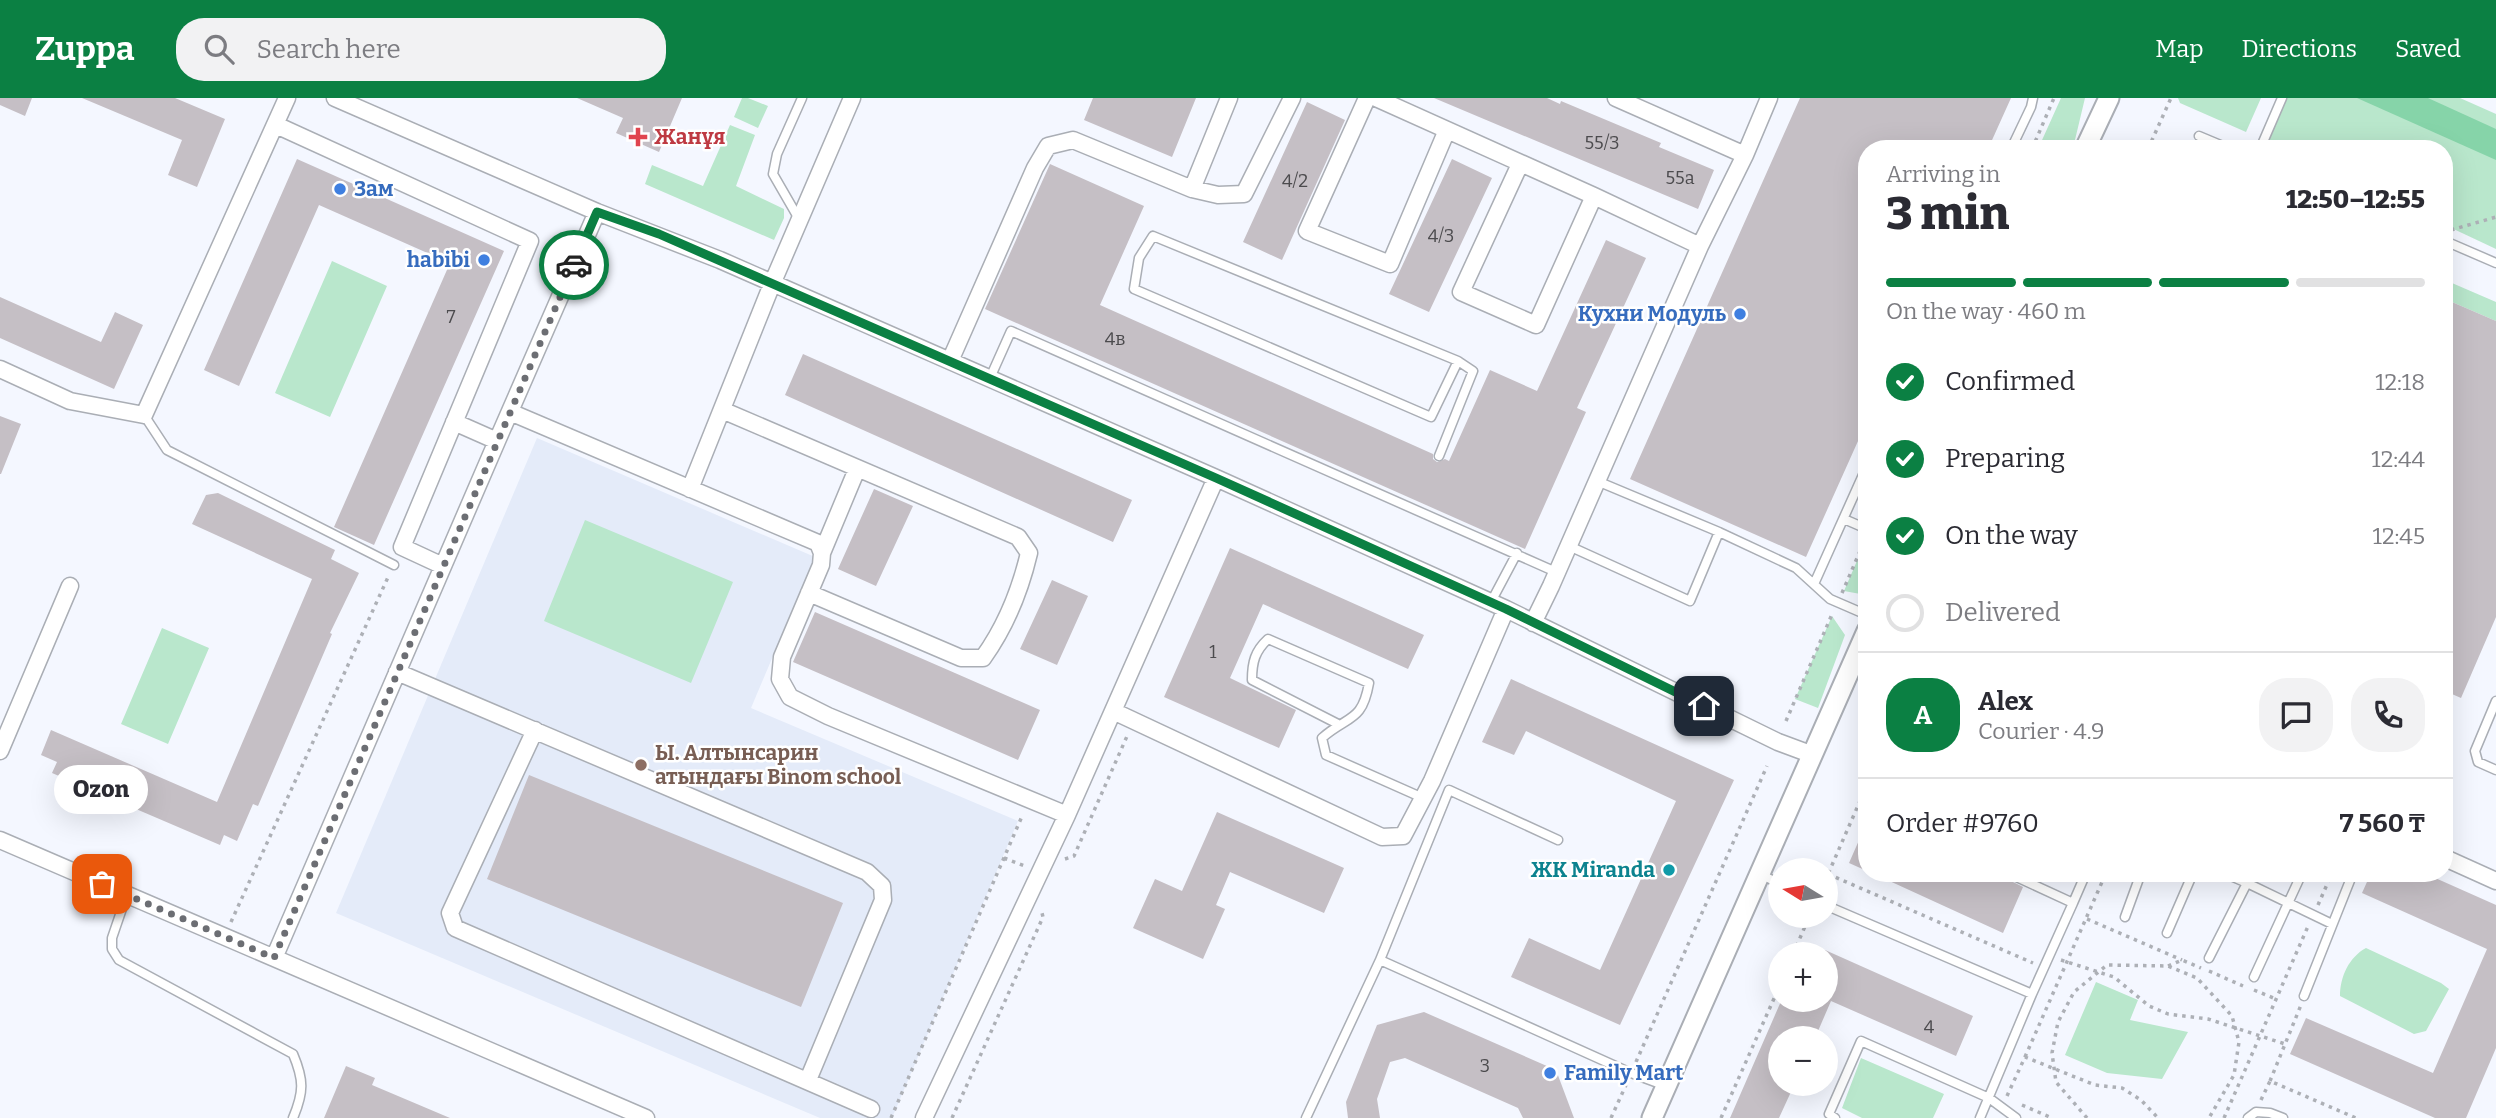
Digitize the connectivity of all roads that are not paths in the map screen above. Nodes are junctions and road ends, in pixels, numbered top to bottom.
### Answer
1 (287, 98) edge
2 (335, 98) edge
3 (802, 98) edge
4 (852, 98) edge
5 (1229, 98) edge
6 (1292, 98) edge
7 (1367, 98) edge
8 (1376, 98) edge
9 (1616, 98) edge
10 (1769, 98) edge
11 (2033, 98) edge
12 (2102, 98) edge
13 (2109, 98) edge
14 (2115, 98) edge
15 (2282, 98) edge
16 (2099, 119) junction
17 (276, 125) junction
18 (1447, 130) junction
19 (2199, 136) dead end
20 (2015, 140) edge
21 (2089, 140) edge
22 (2209, 140) edge
23 (2264, 140) edge
24 (1745, 155) junction
25 (1520, 164) junction
26 (1192, 190) junction
27 (1594, 196) junction
28 (597, 212) junction
29 (800, 220) junction
30 (2453, 244) edge
31 (1700, 246) junction
32 (2496, 263) edge
33 (772, 284) junction
34 (950, 361) junction
35 (1458, 361) junction
36 (0, 369) edge
37 (990, 378) junction
38 (722, 410) junction
39 (510, 412) junction
40 (144, 415) junction
41 (454, 422) junction
42 (497, 441) junction
43 (1438, 456) dead end
44 (857, 469) junction
45 (1216, 478) junction
46 (1597, 481) junction
47 (1858, 487) edge
48 (690, 489) junction
49 (1844, 519) junction
50 (1858, 526) edge
51 (1719, 532) junction
52 (1569, 546) junction
53 (822, 553) junction
54 (1517, 553) junction
55 (394, 565) road end
56 (443, 566) junction
57 (1556, 572) junction
58 (1814, 584) junction
59 (70, 586) dead end
60 (809, 593) junction
61 (1499, 606) junction
62 (1858, 611) edge
63 (1533, 623) junction
64 (1858, 651) edge
65 (397, 672) junction
66 (2496, 701) edge
67 (1112, 711) junction
68 (1338, 724) junction
69 (535, 730) junction
70 (0, 751) edge
71 (1812, 755) junction
72 (2496, 770) edge
73 (1432, 781) junction
74 (1449, 790) junction
75 (1423, 798) junction
76 (1067, 815) junction
77 (0, 840) edge
78 (1558, 840) dead end
79 (2453, 862) edge
80 (1760, 874) junction
81 (1768, 878) edge
82 (2496, 881) edge
83 (2028, 882) edge
84 (2082, 882) edge
85 (2138, 882) edge
86 (2189, 882) edge
87 (2297, 882) edge
88 (2349, 882) edge
89 (2247, 883) joint
90 (127, 894) junction
91 (2289, 902) junction
92 (2073, 903) junction
93 (1838, 911) edge
94 (2125, 917) dead end
95 (2332, 924) junction
96 (2167, 933) dead end
97 (274, 958) junction
98 (2209, 958) dead end
99 (1380, 960) junction
100 (2255, 977) dead end
101 (2032, 994) junction
102 (2304, 996) road end
103 (808, 1080) junction
104 (1666, 1086) junction
105 (1989, 1098) junction
106 (871, 1109) dead end
107 (620, 1113) edge
108 (293, 1118) edge
109 (646, 1118) edge
110 (924, 1118) edge
111 (1306, 1118) edge
112 (1652, 1118) edge
113 (1835, 1118) edge
114 (1980, 1118) edge
115 (2016, 1118) edge
116 (2248, 1118) edge
117 (2283, 1118) edge

1 - 17 street
2 - 28 street
3 - 29 lane
4 - 29 street
5 - 26 street
6 - 26 street
7 - 18 street
8 - 18 street
9 - 24 street
10 - 24 street
11 - 20 lane
12 - 16 street
13 - 16 street
14 - 16 street
15 - 23 lane
16 - 21 street
17 - 40 street
17 - 41 street
18 - 25 street
19 - 22 lane
24 - 31 street
25 - 27 street
25 - 27 street
26 - 34 street
27 - 31 street
28 - 33 street
28 - 39 street
29 - 33 street
30 - 32 lane
31 - 46 street
33 - 34 street
33 - 38 street
34 - 37 street
35 - 35 lane
35 - 43 lane
36 - 40 street
37 - 45 street
37 - 54 lane
38 - 44 street
38 - 48 street
39 - 42 street
39 - 48 street
40 - 55 lane
41 - 42 street
41 - 56 street
42 - 56 street
44 - 53 street
44 - 60 street
45 - 61 street
45 - 67 street
46 - 51 lane
46 - 52 street
47 - 49 lane
48 - 53 street
49 - 50 lane
49 - 58 lane
51 - 52 lane
51 - 58 lane
52 - 57 street
53 - 60 street
54 - 57 lane
54 - 61 lane
56 - 65 street
57 - 63 street
58 - 62 lane
59 - 70 street
60 - 76 street
61 - 63 street
61 - 73 street
63 - 71 street
64 - 71 street
65 - 69 street
65 - 97 street
66 - 72 lane
67 - 75 street
67 - 76 street
68 - 68 lane
68 - 75 lane
69 - 103 street
69 - 103 street
71 - 80 street
73 - 74 lane
73 - 75 street
74 - 78 lane
74 - 99 lane
76 - 110 street
77 - 90 street
79 - 82 street
80 - 81 lane
80 - 104 street
83 - 92 lane
84 - 92 lane
85 - 94 lane
86 - 96 lane
87 - 91 lane
88 - 95 lane
89 - 91 lane
89 - 98 lane
90 - 97 street
90 - 108 lane
91 - 95 lane
91 - 100 lane
92 - 101 lane
93 - 101 lane
95 - 102 lane
97 - 107 street
99 - 104 lane
99 - 111 lane
101 - 105 lane
103 - 106 street
104 - 112 street
105 - 113 lane
105 - 114 lane
105 - 115 lane
107 - 109 street
116 - 117 lane

